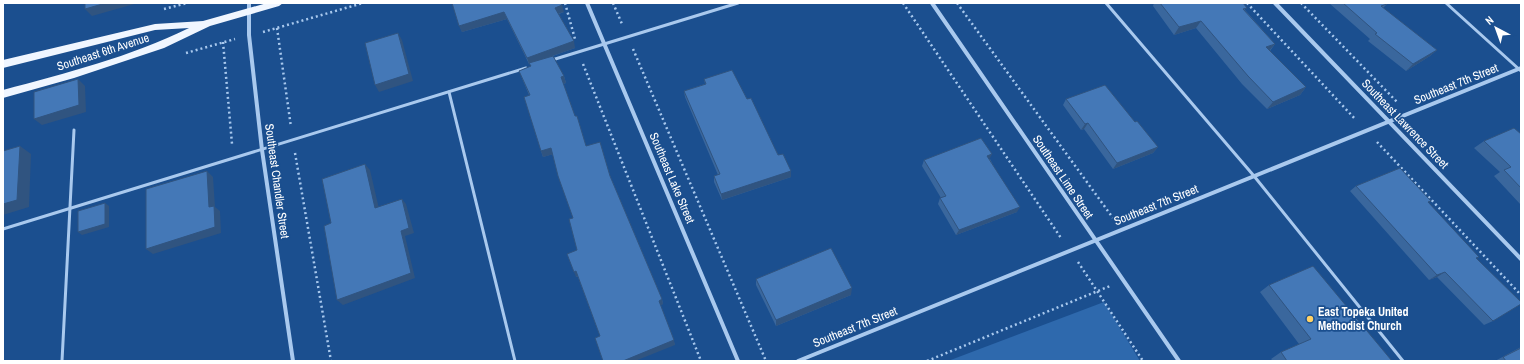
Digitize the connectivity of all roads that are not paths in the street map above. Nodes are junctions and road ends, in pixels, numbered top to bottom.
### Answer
1 (279, 3) edge
2 (587, 3) edge
3 (738, 3) edge
4 (932, 3) edge
5 (1106, 3) edge
6 (1275, 3) edge
7 (1446, 3) edge
8 (249, 7) edge
9 (207, 23) junction
10 (604, 44) junction
11 (548, 61) edge
12 (3, 64) edge
13 (533, 66) edge
14 (1520, 69) edge
15 (449, 92) junction
16 (3, 94) edge
17 (1389, 121) junction
18 (74, 130) dead end
19 (262, 150) junction
20 (1254, 176) junction
21 (70, 209) junction
22 (3, 229) edge
23 (1095, 241) junction
24 (1521, 259) edge
25 (62, 361) edge
26 (293, 361) edge
27 (515, 361) edge
28 (738, 361) edge
29 (798, 361) edge
30 (1179, 361) edge
31 (1403, 361) edge

1 - 8 main road, Southeast 6th Avenue
2 - 10 street, Southeast Lake Street
3 - 10 lane
4 - 23 street, Southeast Lime Street
5 - 20 lane
6 - 17 street, Southeast Lawrence Street
7 - 14 lane
8 - 9 main road, Southeast 6th Avenue
8 - 19 street, Southeast Chandler Street
9 - 12 main road, Southeast 6th Avenue
9 - 16 main road, Southeast 6th Avenue
10 - 11 lane
10 - 28 street, Southeast Lake Street
13 - 15 lane
14 - 17 street, Southeast 7th Street
15 - 19 lane
15 - 27 lane
17 - 20 street, Southeast 7th Street
17 - 24 street, Southeast Lawrence Street
18 - 21 lane
19 - 21 lane
19 - 26 street, Southeast Chandler Street
20 - 23 street, Southeast 7th Street
20 - 31 lane
21 - 22 lane
21 - 25 lane
23 - 29 street, Southeast 7th Street
23 - 30 street, Southeast Lime Street

